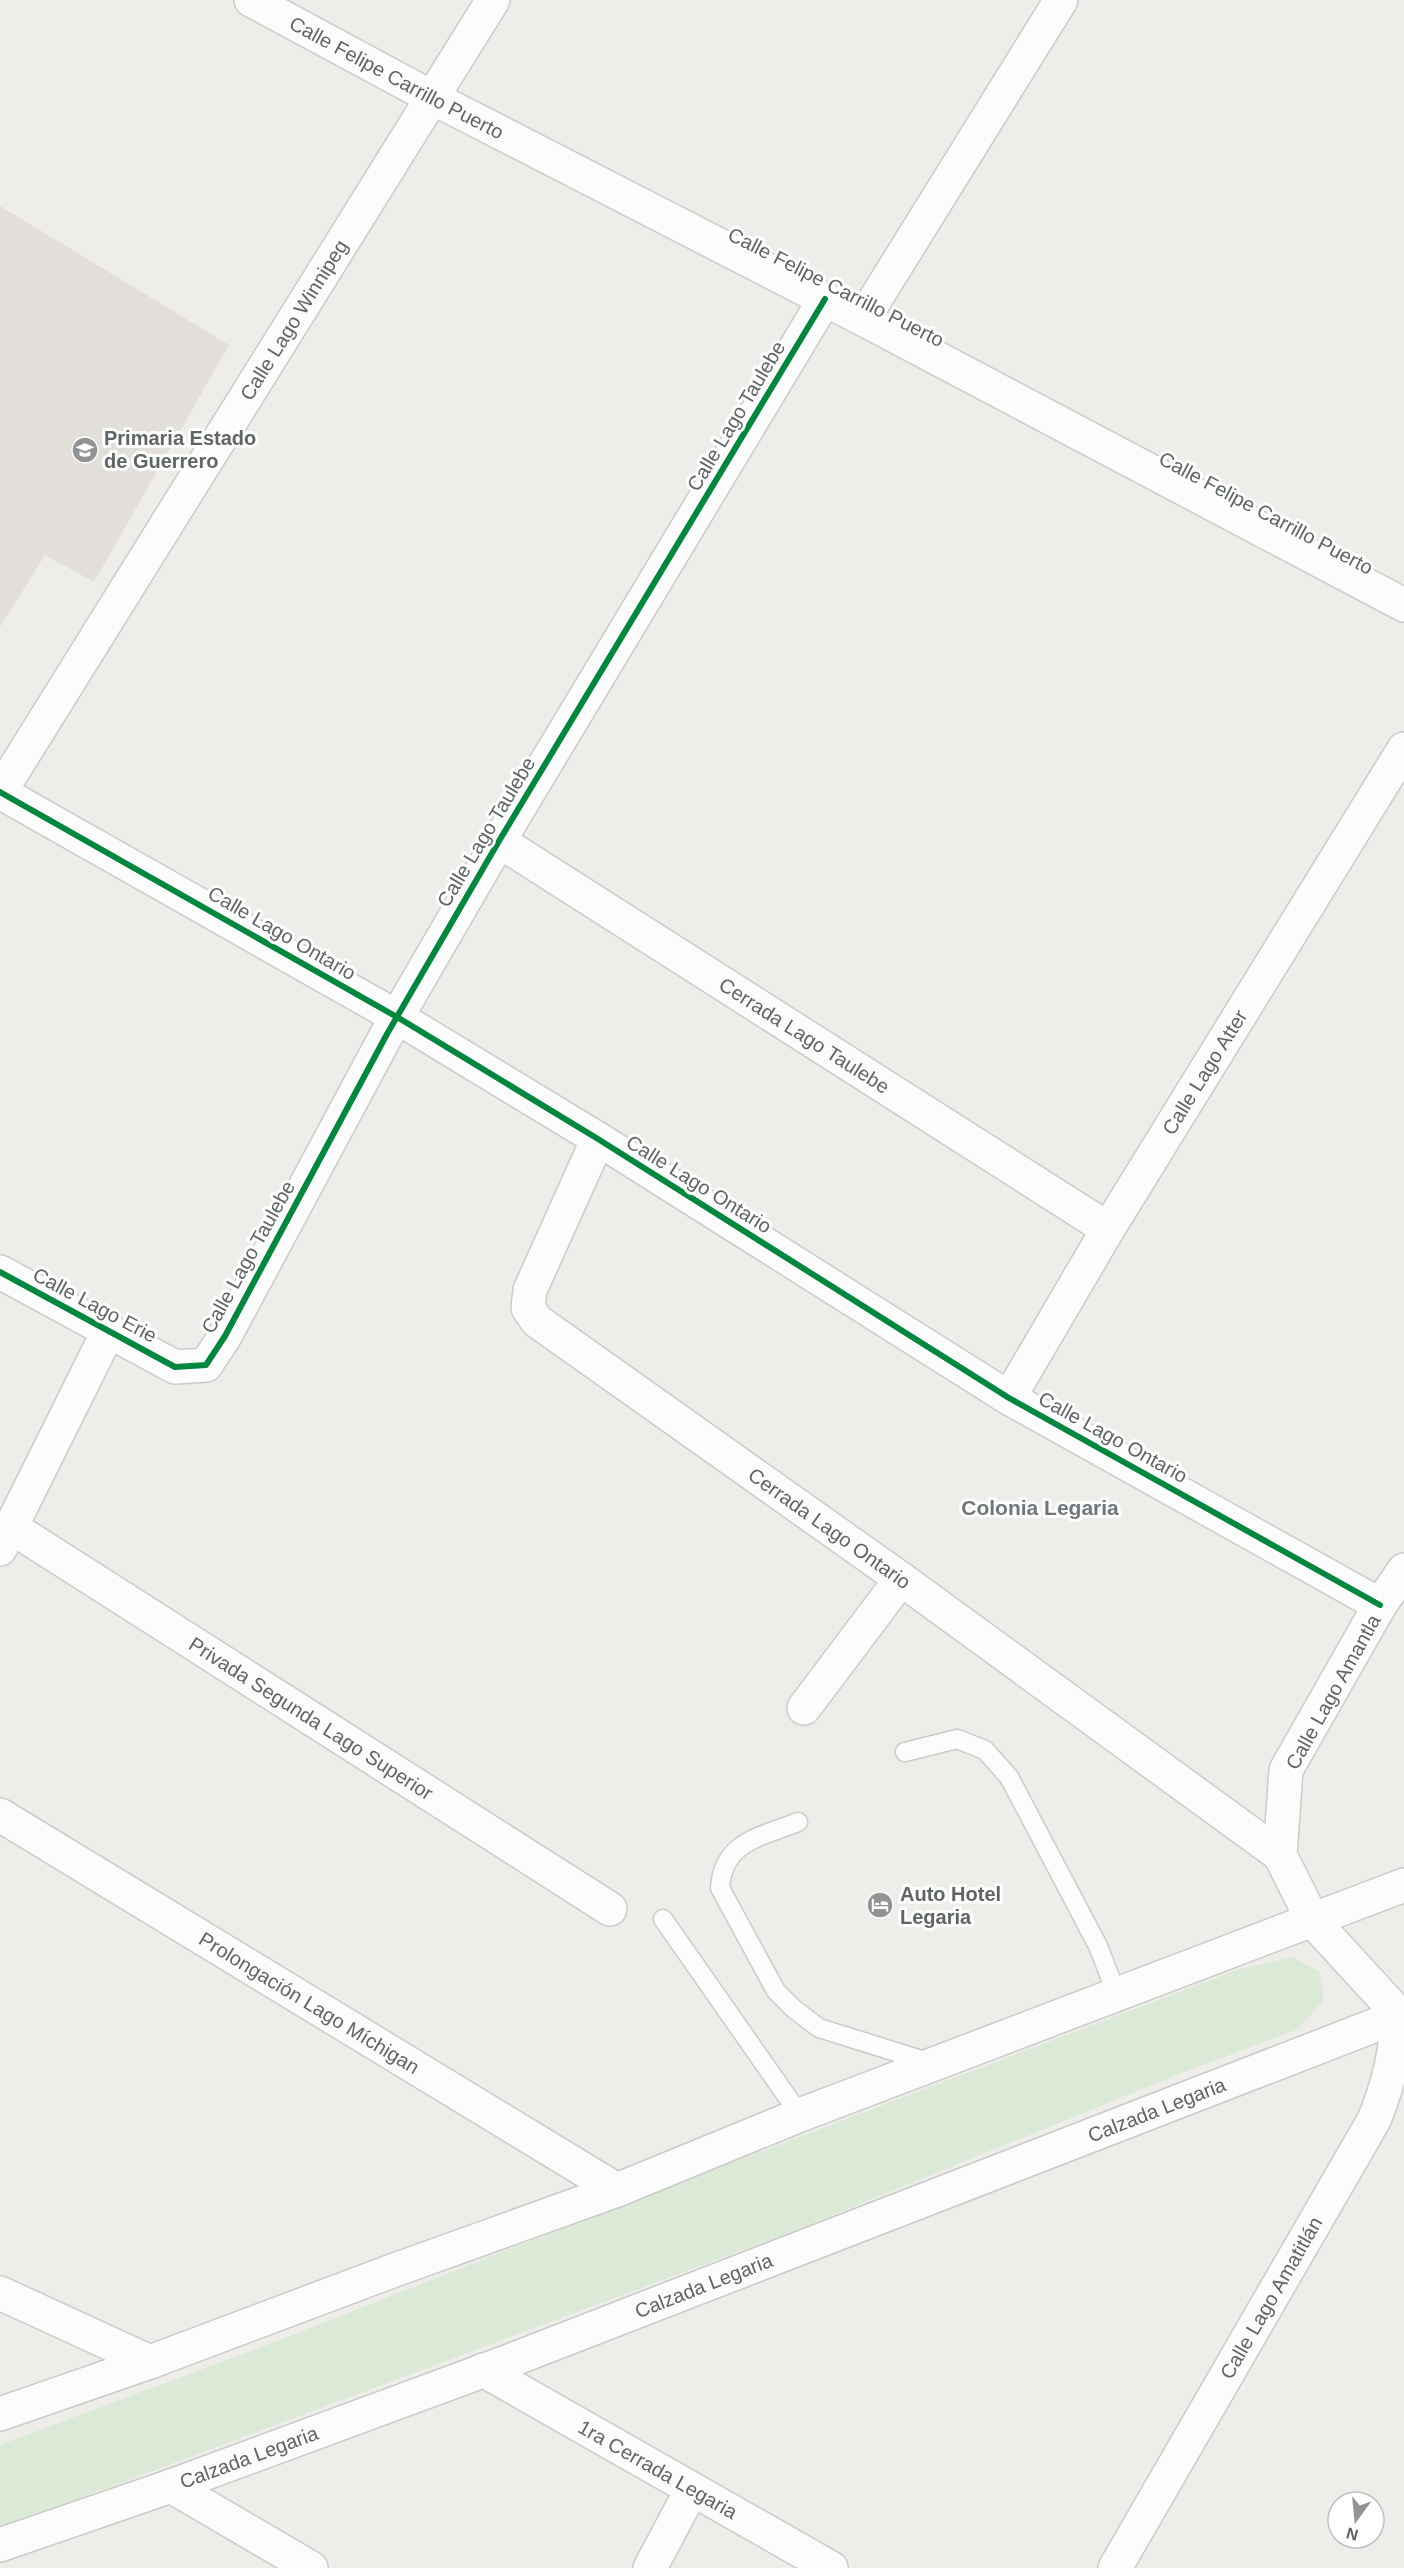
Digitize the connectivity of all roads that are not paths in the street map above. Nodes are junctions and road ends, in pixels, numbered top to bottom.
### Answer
1 (251, 0) edge
2 (493, 0) edge
3 (1061, 0) edge
4 (431, 97) junction
5 (825, 299) junction
6 (863, 319) junction
7 (1404, 605) edge
8 (1404, 749) edge
9 (0, 792) edge
10 (499, 841) junction
11 (397, 1017) junction
12 (598, 1139) junction
13 (1108, 1229) junction
14 (0, 1272) edge
15 (108, 1332) junction
16 (175, 1367) joint
17 (1009, 1398) junction
18 (6, 1538) edge
19 (1404, 1570) edge
20 (901, 1579) junction
21 (1380, 1605) junction
22 (804, 1708) dead end
23 (905, 1752) dead end
24 (0, 1815) edge
25 (798, 1821) dead end
26 (1280, 1856) junction
27 (1404, 1885) edge
28 (610, 1909) dead end
29 (663, 1919) dead end
30 (1313, 1921) junction
31 (1118, 1995) junction
32 (1402, 2017) edge
33 (936, 2065) junction
34 (800, 2115) junction
35 (616, 2190) junction
36 (0, 2293) edge
37 (150, 2362) junction
38 (483, 2370) junction
39 (0, 2414) edge
40 (171, 2486) junction
41 (692, 2489) junction
42 (0, 2544) edge
43 (310, 2568) edge
44 (650, 2568) edge
45 (831, 2568) edge
46 (1115, 2568) edge

1 - 4 street, Calle Felipe Carrillo Puerto
2 - 4 street, Calle Lago Winnipeg
3 - 6 street
4 - 5 street, Calle Felipe Carrillo Puerto
4 - 9 street, Calle Lago Winnipeg
5 - 6 street, Calle Felipe Carrillo Puerto
5 - 10 street, Calle Lago Taulebe
6 - 7 street, Calle Felipe Carrillo Puerto
8 - 13 street, Calle Lago Atter
9 - 11 street, Calle Lago Ontario
10 - 11 street, Calle Lago Taulebe
10 - 13 street, Cerrada Lago Taulebe
11 - 12 street, Calle Lago Ontario
11 - 16 street, Calle Lago Taulebe
12 - 17 street, Calle Lago Ontario
12 - 20 street, Cerrada Lago Ontario
13 - 17 street, Calle Lago Atter
14 - 15 street, Calle Lago Erie
15 - 16 street, Calle Lago Erie
15 - 18 street
17 - 21 street, Calle Lago Ontario
18 - 28 street, Privada Segunda Lago Superior
19 - 21 street, Calle Lago Amantla
20 - 22 street
20 - 26 street, Cerrada Lago Ontario
21 - 26 street, Calle Lago Amantla
23 - 31 lane
24 - 35 street, Prolongación Lago Míchigan
25 - 33 lane
26 - 30 street
27 - 30 street
29 - 34 lane
30 - 31 street
30 - 32 street
31 - 33 street
32 - 38 street, Calzada Legaria
32 - 46 street, Calle Lago Amatitlán
33 - 34 street
34 - 35 street
35 - 37 street
36 - 37 street
37 - 39 street
38 - 40 street, Calzada Legaria
38 - 41 street, 1ra Cerrada Legaria
40 - 42 street, Calzada Legaria
40 - 43 street
41 - 44 street
41 - 45 street, 1ra Cerrada Legaria

